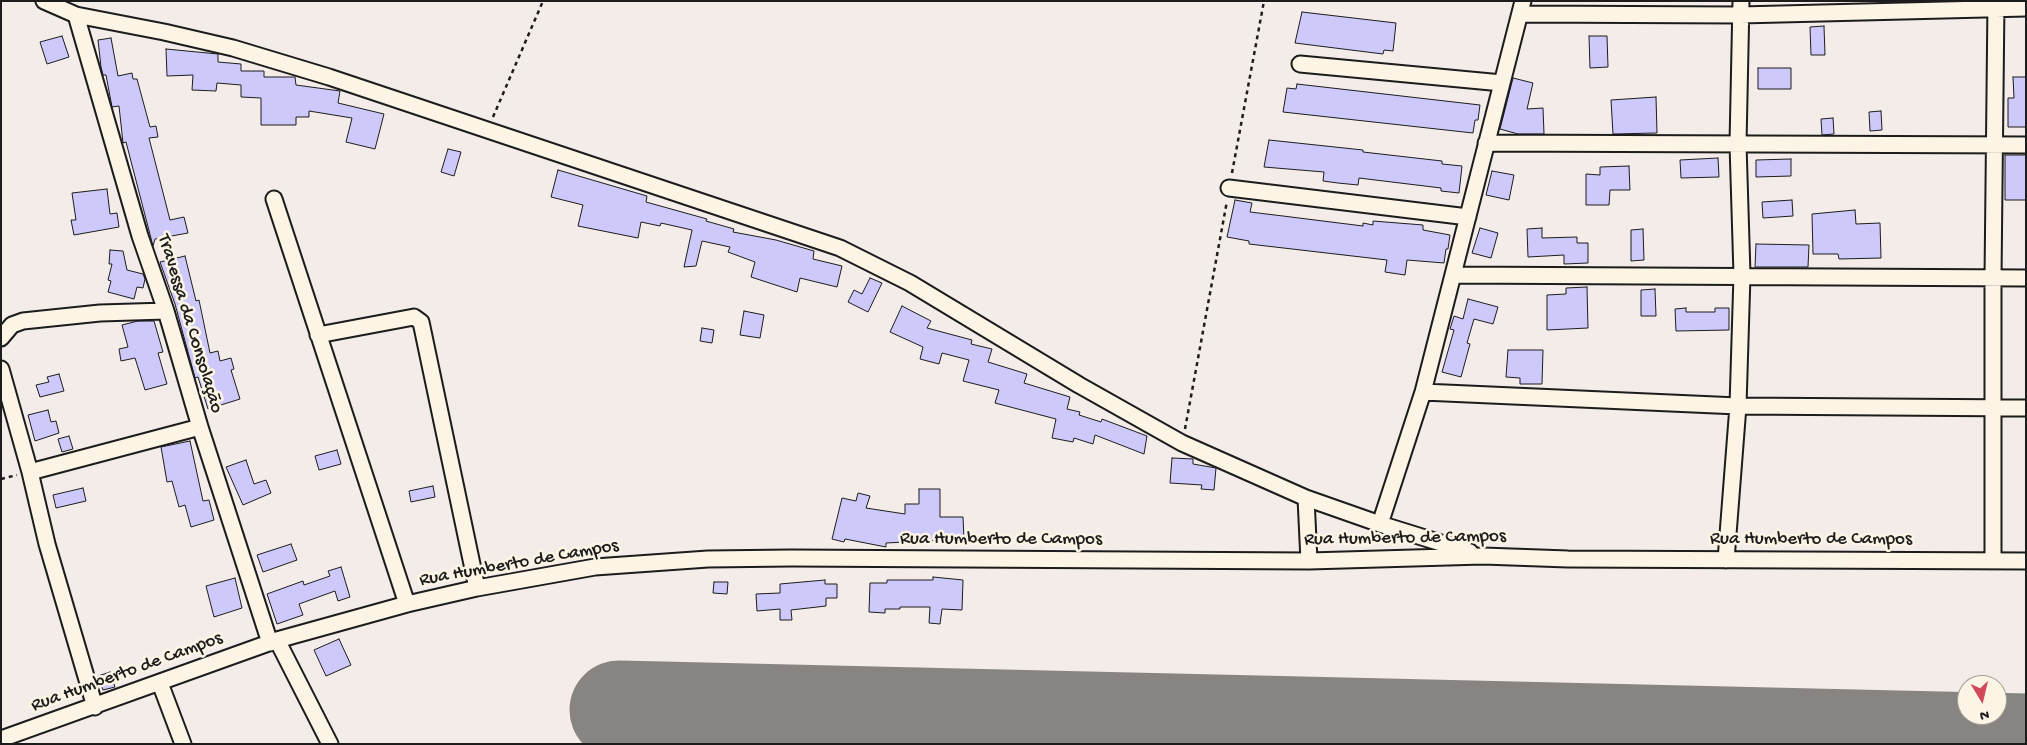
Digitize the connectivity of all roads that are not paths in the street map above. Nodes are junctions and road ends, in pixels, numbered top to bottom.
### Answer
1 (44, 1) edge
2 (1996, 5) edge
3 (1522, 8) edge
4 (1740, 8) edge
5 (2026, 8) edge
6 (76, 15) junction
7 (1300, 64) dead end
8 (1502, 83) junction
9 (1486, 143) junction
10 (1738, 144) junction
11 (1996, 145) junction
12 (2026, 145) edge
13 (1229, 188) road end
14 (274, 199) dead end
15 (1468, 217) junction
16 (1453, 274) junction
17 (1742, 275) junction
18 (1993, 278) junction
19 (2026, 278) edge
20 (166, 311) junction
21 (318, 335) junction
22 (1, 338) edge
23 (1, 369) edge
24 (1423, 392) junction
25 (1738, 406) junction
26 (1992, 408) junction
27 (2026, 408) edge
28 (200, 427) junction
29 (30, 472) junction
30 (1306, 498) junction
31 (1380, 524) junction
32 (1483, 556) junction
33 (1726, 560) junction
34 (1993, 560) junction
35 (1309, 561) junction
36 (2026, 561) edge
37 (478, 588) junction
38 (407, 604) junction
39 (274, 642) junction
40 (160, 683) junction
41 (95, 707) junction
42 (1, 739) edge
43 (183, 744) edge
44 (330, 744) edge

1 - 6 street
2 - 4 street
2 - 5 street
2 - 11 street
3 - 4 street
3 - 8 street
4 - 10 street
6 - 20 street, Travessa da Consolação
6 - 30 street
7 - 8 street
8 - 9 street
9 - 10 street
9 - 15 street
10 - 11 street
10 - 17 street
11 - 12 street
11 - 18 street
13 - 15 street
14 - 21 street
15 - 16 street
16 - 17 street
16 - 24 street
17 - 18 street
17 - 25 street
18 - 19 street
18 - 26 street
20 - 22 street
20 - 28 street, Travessa da Consolação
21 - 37 street
21 - 38 street
23 - 29 street
24 - 25 street
24 - 31 street
25 - 26 street
25 - 33 street
26 - 27 street
26 - 34 street
28 - 29 street
28 - 39 street, Travessa da Consolação
29 - 41 street
30 - 31 street
30 - 35 street
31 - 32 street
32 - 33 street, Rua Humberto de Campos
32 - 35 street, Rua Humberto de Campos
33 - 34 street, Rua Humberto de Campos
34 - 36 street, Rua Humberto de Campos
35 - 37 street, Rua Humberto de Campos
37 - 38 street, Rua Humberto de Campos
38 - 39 street, Rua Humberto de Campos
39 - 40 street, Rua Humberto de Campos
39 - 44 street, Travessa da Consolação
40 - 41 street, Rua Humberto de Campos
40 - 43 street
41 - 42 street, Rua Humberto de Campos

